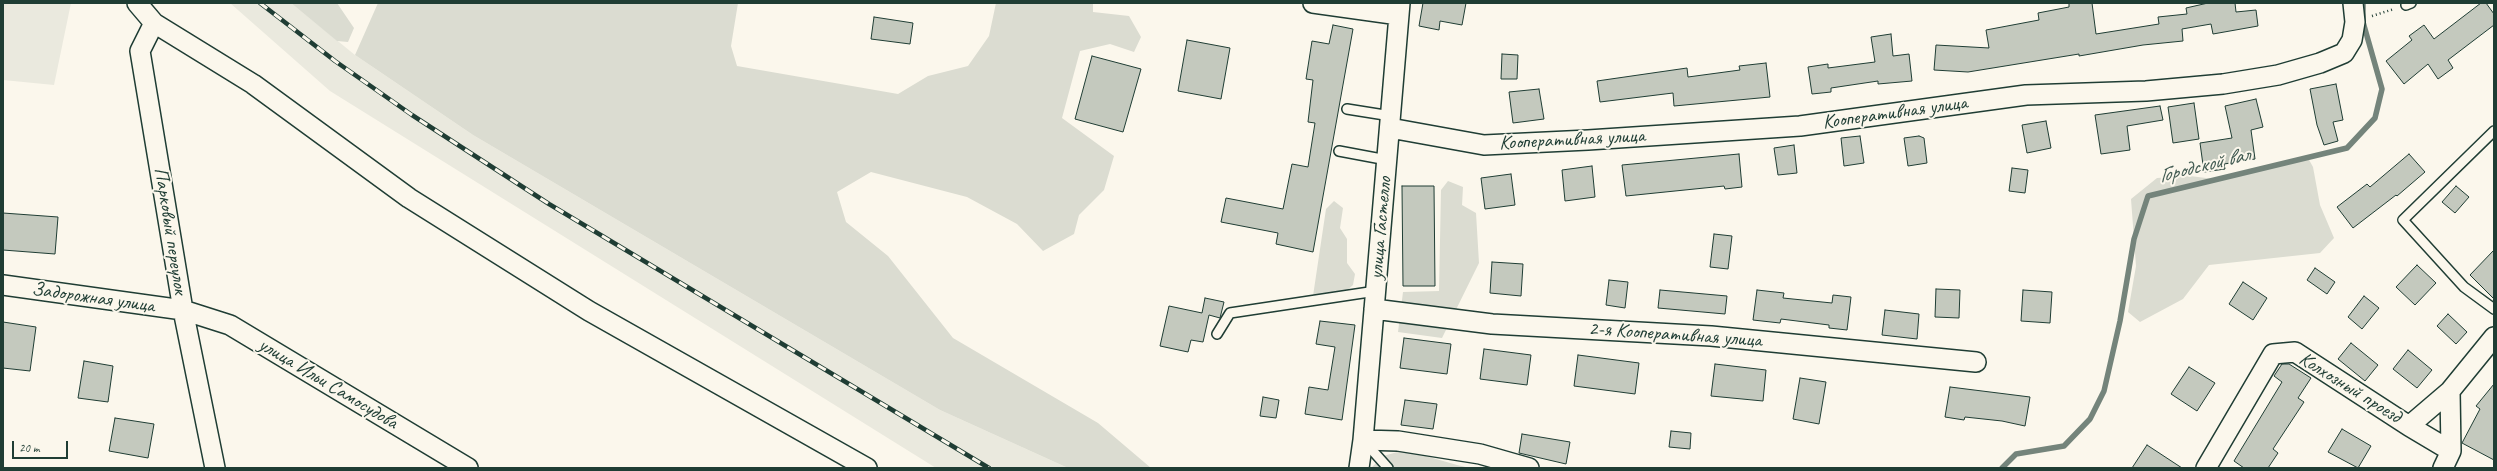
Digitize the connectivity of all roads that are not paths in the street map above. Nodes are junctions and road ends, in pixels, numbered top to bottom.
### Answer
1 (137, 3) edge
2 (1313, 3) edge
3 (2353, 3) edge
4 (1400, 9) edge
5 (154, 23) junction
6 (1347, 109) dead end
7 (1390, 122) junction
8 (2494, 131) edge
9 (1339, 151) dead end
10 (1387, 160) junction
11 (3, 285) edge
12 (1375, 300) junction
13 (2494, 309) edge
14 (183, 310) junction
15 (1217, 334) dead end
16 (2494, 337) edge
17 (1976, 362) dead end
18 (2450, 391) junction
19 (2409, 426) junction
20 (1363, 440) junction
21 (2447, 460) edge
22 (214, 468) edge
23 (468, 468) edge
24 (867, 468) edge
25 (1359, 468) edge
26 (1388, 468) edge
27 (1529, 468) edge
28 (2206, 468) edge

1 - 5 street
2 - 4 street, улица Гастелло
3 - 7 street, Кооперативная улица
4 - 7 street, улица Гастелло
5 - 14 street, Парковый переулок
5 - 24 street
6 - 7 lane
7 - 10 street, улица Гастелло
8 - 13 lane
9 - 10 lane
10 - 12 street, улица Гастелло
11 - 14 street, Задорожная улица
12 - 15 lane
12 - 17 street, 2-я Кооперативная улица
12 - 20 street, улица Гастелло
14 - 22 street, Парковый переулок
14 - 23 street, улица Ильи Самосудова
16 - 18 street, Колхозный проезд
18 - 19 street, Колхозный проезд
18 - 21 street
19 - 21 street
19 - 28 street, Колхозный проезд
20 - 25 street, улица Гастелло
20 - 26 lane
20 - 27 street

